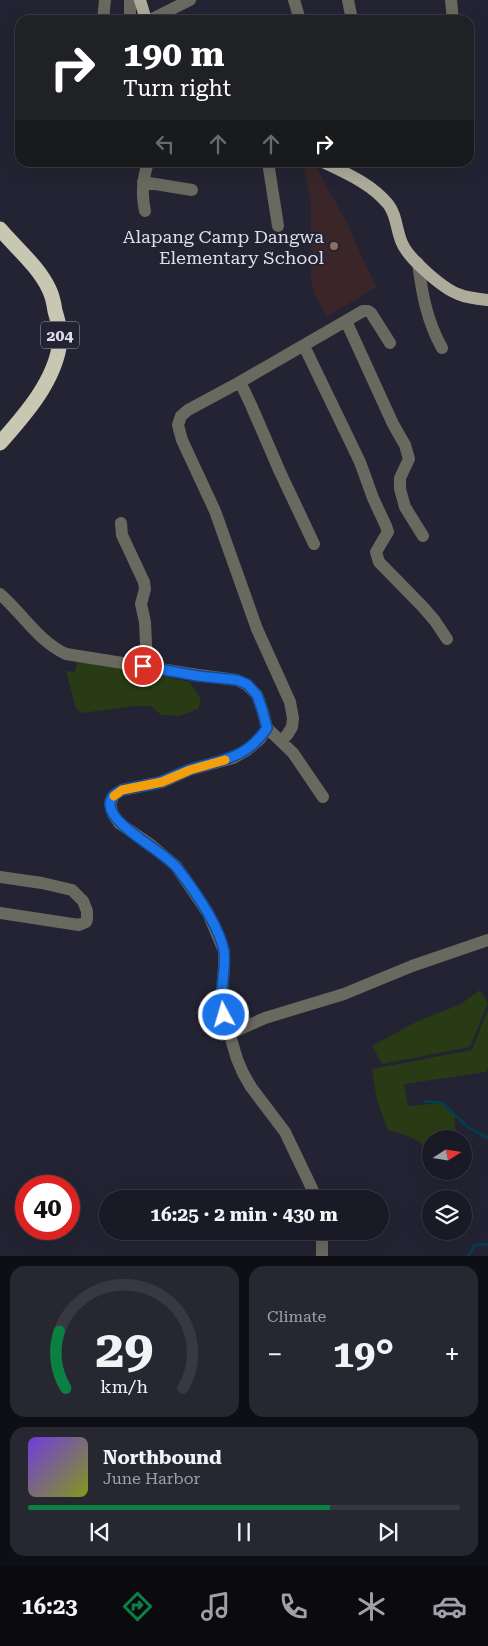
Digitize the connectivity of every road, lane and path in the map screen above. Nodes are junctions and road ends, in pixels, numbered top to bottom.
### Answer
1 (105, 0) edge
2 (130, 0) edge
3 (140, 0) edge
4 (190, 0) edge
5 (294, 0) edge
6 (348, 0) edge
7 (452, 0) edge
8 (104, 15) edge
9 (130, 15) edge
10 (144, 15) edge
11 (160, 15) edge
12 (298, 15) edge
13 (351, 15) edge
14 (452, 15) edge
15 (147, 167) edge
16 (269, 167) edge
17 (334, 167) edge
18 (143, 182) junction
19 (192, 190) dead end
20 (145, 211) dead end
21 (278, 226) dead end
22 (0, 229) edge
23 (418, 263) junction
24 (488, 300) edge
25 (346, 321) junction
26 (390, 343) dead end
27 (304, 346) junction
28 (442, 348) dead end
29 (240, 382) junction
30 (0, 442) edge
31 (121, 523) dead end
32 (423, 536) dead end
33 (314, 544) dead end
34 (0, 594) edge
35 (447, 638) dead end
36 (146, 666) junction
37 (267, 728) junction
38 (281, 741) junction
39 (322, 797) dead end
40 (0, 877) edge
41 (0, 913) edge
42 (488, 940) edge
43 (231, 1033) junction
44 (313, 1190) edge
45 (322, 1240) edge
46 (322, 1256) edge

1 - 8 street
2 - 9 street
3 - 10 main road
4 - 11 street
5 - 12 street
6 - 13 street
7 - 14 street
15 - 18 street
16 - 21 street
17 - 23 main road
18 - 19 street
18 - 20 street
22 - 30 highway, 204
23 - 24 main road
23 - 28 street
25 - 26 street
25 - 27 street
25 - 32 street
27 - 29 street
27 - 35 street
29 - 33 street
29 - 38 street
31 - 36 street
34 - 36 street
36 - 37 street
37 - 38 street
37 - 43 street
38 - 39 street
40 - 41 street
42 - 43 street
43 - 44 street
45 - 46 street

